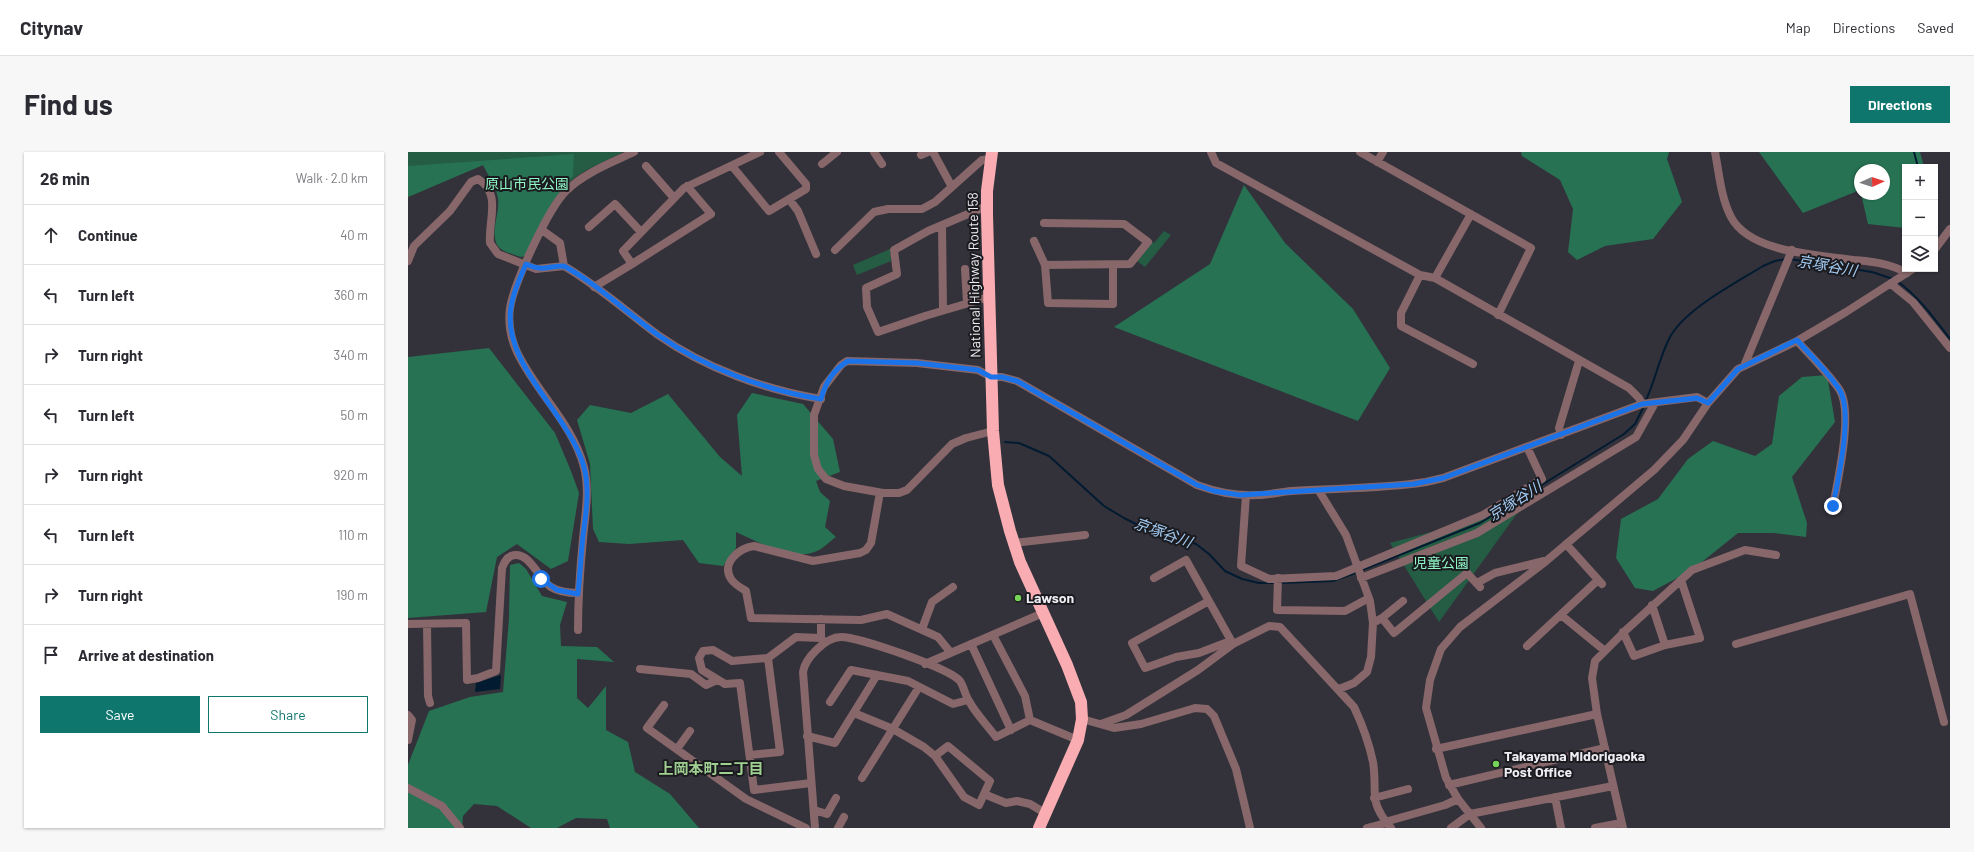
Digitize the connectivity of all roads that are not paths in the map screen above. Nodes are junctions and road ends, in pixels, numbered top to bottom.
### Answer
1 (634, 152) edge
2 (760, 152) edge
3 (779, 152) edge
4 (837, 152) edge
5 (874, 152) edge
6 (933, 152) edge
7 (1211, 152) edge
8 (1360, 152) edge
9 (1383, 152) edge
10 (1715, 152) edge
11 (992, 155) edge
12 (1377, 162) junction
13 (822, 164) dead end
14 (882, 164) dead end
15 (646, 166) dead end
16 (732, 166) junction
17 (687, 186) junction
18 (952, 187) junction
19 (674, 198) junction
20 (789, 199) junction
21 (987, 206) junction
22 (1471, 214) junction
23 (1044, 223) dead end
24 (942, 225) junction
25 (589, 227) dead end
26 (542, 230) junction
27 (1949, 231) edge
28 (640, 232) junction
29 (1034, 241) dead end
30 (1938, 245) edge
31 (835, 250) dead end
32 (1792, 250) junction
33 (816, 254) dead end
34 (408, 261) edge
35 (526, 264) junction
36 (632, 264) junction
37 (1113, 264) junction
38 (1045, 265) junction
39 (564, 266) junction
40 (965, 269) dead end
41 (1420, 275) junction
42 (1902, 277) edge
43 (1434, 278) junction
44 (594, 287) junction
45 (989, 297) junction
46 (967, 303) junction
47 (943, 310) junction
48 (1498, 315) junction
49 (1797, 340) junction
50 (1950, 348) edge
51 (1578, 361) junction
52 (1473, 364) dead end
53 (1744, 366) junction
54 (991, 377) junction
55 (821, 399) junction
56 (1639, 403) junction
57 (1653, 403) junction
58 (1708, 403) junction
59 (993, 431) junction
60 (1561, 435) junction
61 (1527, 447) junction
62 (1319, 491) junction
63 (1246, 495) junction
64 (879, 498) dead end
65 (1833, 506) dead end
66 (1085, 535) dead end
67 (1014, 543) junction
68 (1566, 544) junction
69 (1776, 555) dead end
70 (1546, 561) junction
71 (1359, 573) junction
72 (1154, 578) dead end
73 (1278, 578) junction
74 (1681, 580) junction
75 (953, 588) dead end
76 (578, 594) junction
77 (1369, 598) junction
78 (1209, 601) junction
79 (1403, 601) dead end
80 (1652, 605) junction
81 (1043, 613) junction
82 (1561, 614) junction
83 (1382, 618) junction
84 (822, 619) junction
85 (1373, 623) junction
86 (408, 624) edge
87 (427, 624) junction
88 (922, 629) junction
89 (578, 630) dead end
90 (1624, 632) junction
91 (993, 635) junction
92 (823, 641) junction
93 (971, 644) junction
94 (1233, 644) junction
95 (1736, 644) dead end
96 (1666, 645) junction
97 (1527, 646) dead end
98 (1605, 651) junction
99 (950, 653) junction
100 (768, 658) junction
101 (926, 664) junction
102 (640, 669) dead end
103 (877, 675) junction
104 (717, 680) junction
105 (919, 687) junction
106 (1339, 689) junction
107 (968, 700) junction
108 (830, 702) dead end
109 (430, 703) dead end
110 (664, 705) dead end
111 (854, 713) junction
112 (1597, 714) junction
113 (408, 715) edge
114 (1082, 719) junction
115 (1030, 720) junction
116 (1944, 722) dead end
117 (1101, 724) junction
118 (893, 729) junction
119 (1011, 730) junction
120 (690, 732) dead end
121 (807, 736) junction
122 (408, 740) edge
123 (1078, 740) junction
124 (1604, 748) junction
125 (1436, 749) junction
126 (677, 750) junction
127 (750, 755) junction
128 (935, 756) junction
129 (862, 778) dead end
130 (811, 783) junction
131 (1449, 785) junction
132 (1613, 786) junction
133 (408, 788) edge
134 (1408, 789) dead end
135 (984, 794) junction
136 (1555, 796) junction
137 (836, 798) dead end
138 (1374, 798) junction
139 (1458, 799) junction
140 (814, 810) junction
141 (1045, 813) junction
142 (1470, 814) junction
143 (844, 817) dead end
144 (1387, 824) edge
145 (1622, 825) edge
146 (460, 828) edge
147 (806, 828) edge
148 (816, 828) edge
149 (838, 828) edge
150 (1039, 828) edge
151 (1250, 828) edge
152 (1367, 828) edge
153 (1451, 828) edge
154 (1481, 828) edge
155 (1560, 828) edge
156 (1594, 828) edge

1 - 26 street
2 - 16 street
3 - 20 street
4 - 13 street
5 - 14 street
6 - 18 street
7 - 41 street
8 - 12 street
9 - 12 street
10 - 32 street
11 - 18 street
11 - 21 highway, National Highway Route 158
12 - 22 street
15 - 19 street
16 - 17 street
16 - 20 street
17 - 19 street
17 - 36 street
18 - 31 street
19 - 28 street
20 - 33 street
21 - 24 street
21 - 45 highway, National Highway Route 158
22 - 43 street
22 - 48 street
23 - 37 street
24 - 47 street
24 - 47 street
25 - 28 street
26 - 35 street
26 - 39 street
27 - 30 street
28 - 36 street
29 - 38 street
32 - 42 street
32 - 53 street
34 - 35 street
35 - 39 street
35 - 76 street
36 - 44 street
37 - 38 street
37 - 38 street
39 - 44 street
40 - 46 street
41 - 43 street
41 - 52 street
42 - 49 street
42 - 50 street
43 - 48 street
44 - 55 street
45 - 46 street
45 - 54 highway, National Highway Route 158
46 - 47 street
48 - 51 street
49 - 53 street
49 - 65 street
51 - 56 street
51 - 60 street
53 - 58 street
54 - 55 street
54 - 59 highway, National Highway Route 158
54 - 63 street
55 - 59 street
56 - 57 street
56 - 60 street
57 - 58 street
57 - 71 street
58 - 68 street
59 - 67 highway, National Highway Route 158
60 - 61 street
61 - 62 street
61 - 71 street
62 - 63 street
62 - 71 street
63 - 73 street
64 - 84 street
66 - 67 street
67 - 81 highway, National Highway Route 158
68 - 70 street
68 - 82 street
69 - 74 street
70 - 83 street
70 - 125 street
71 - 73 street
71 - 77 street
72 - 78 street
73 - 77 street
74 - 80 street
74 - 96 street
75 - 88 street
76 - 87 street
76 - 89 street
77 - 85 street
78 - 94 street
78 - 94 street
79 - 83 street
80 - 90 street
80 - 96 street
81 - 91 street
81 - 114 highway, National Highway Route 158
82 - 97 street
82 - 98 street
83 - 85 street
84 - 88 street
84 - 92 street
85 - 106 street
86 - 87 street
87 - 109 street
88 - 99 street
90 - 96 street
90 - 98 street
91 - 93 street
91 - 115 street
92 - 100 street
92 - 101 street
92 - 121 street
93 - 99 street
93 - 119 street
94 - 106 street
94 - 117 street
95 - 116 street
98 - 112 street
99 - 101 street
100 - 104 street
100 - 127 street
101 - 107 street
102 - 104 street
103 - 105 street
103 - 108 street
103 - 111 street
104 - 127 street
105 - 107 street
105 - 118 street
106 - 138 street
107 - 119 street
110 - 126 street
111 - 118 street
111 - 121 street
112 - 124 street
112 - 125 street
113 - 122 street
114 - 117 street
114 - 123 highway, National Highway Route 158
115 - 119 street
115 - 123 street
117 - 151 street
118 - 128 street
118 - 129 street
120 - 126 street
121 - 130 street
123 - 141 highway, National Highway Route 158
124 - 131 street
124 - 132 street
125 - 131 street
126 - 147 street
127 - 130 street
128 - 135 street
128 - 135 street
130 - 140 street
131 - 139 street
132 - 136 street
132 - 145 street
133 - 146 street
134 - 138 street
135 - 141 street
136 - 142 street
136 - 155 street
137 - 140 street
138 - 144 street
139 - 142 street
139 - 144 street
140 - 148 street
141 - 150 highway, National Highway Route 158
142 - 153 street
142 - 154 street
143 - 149 street
144 - 152 street
145 - 156 street

